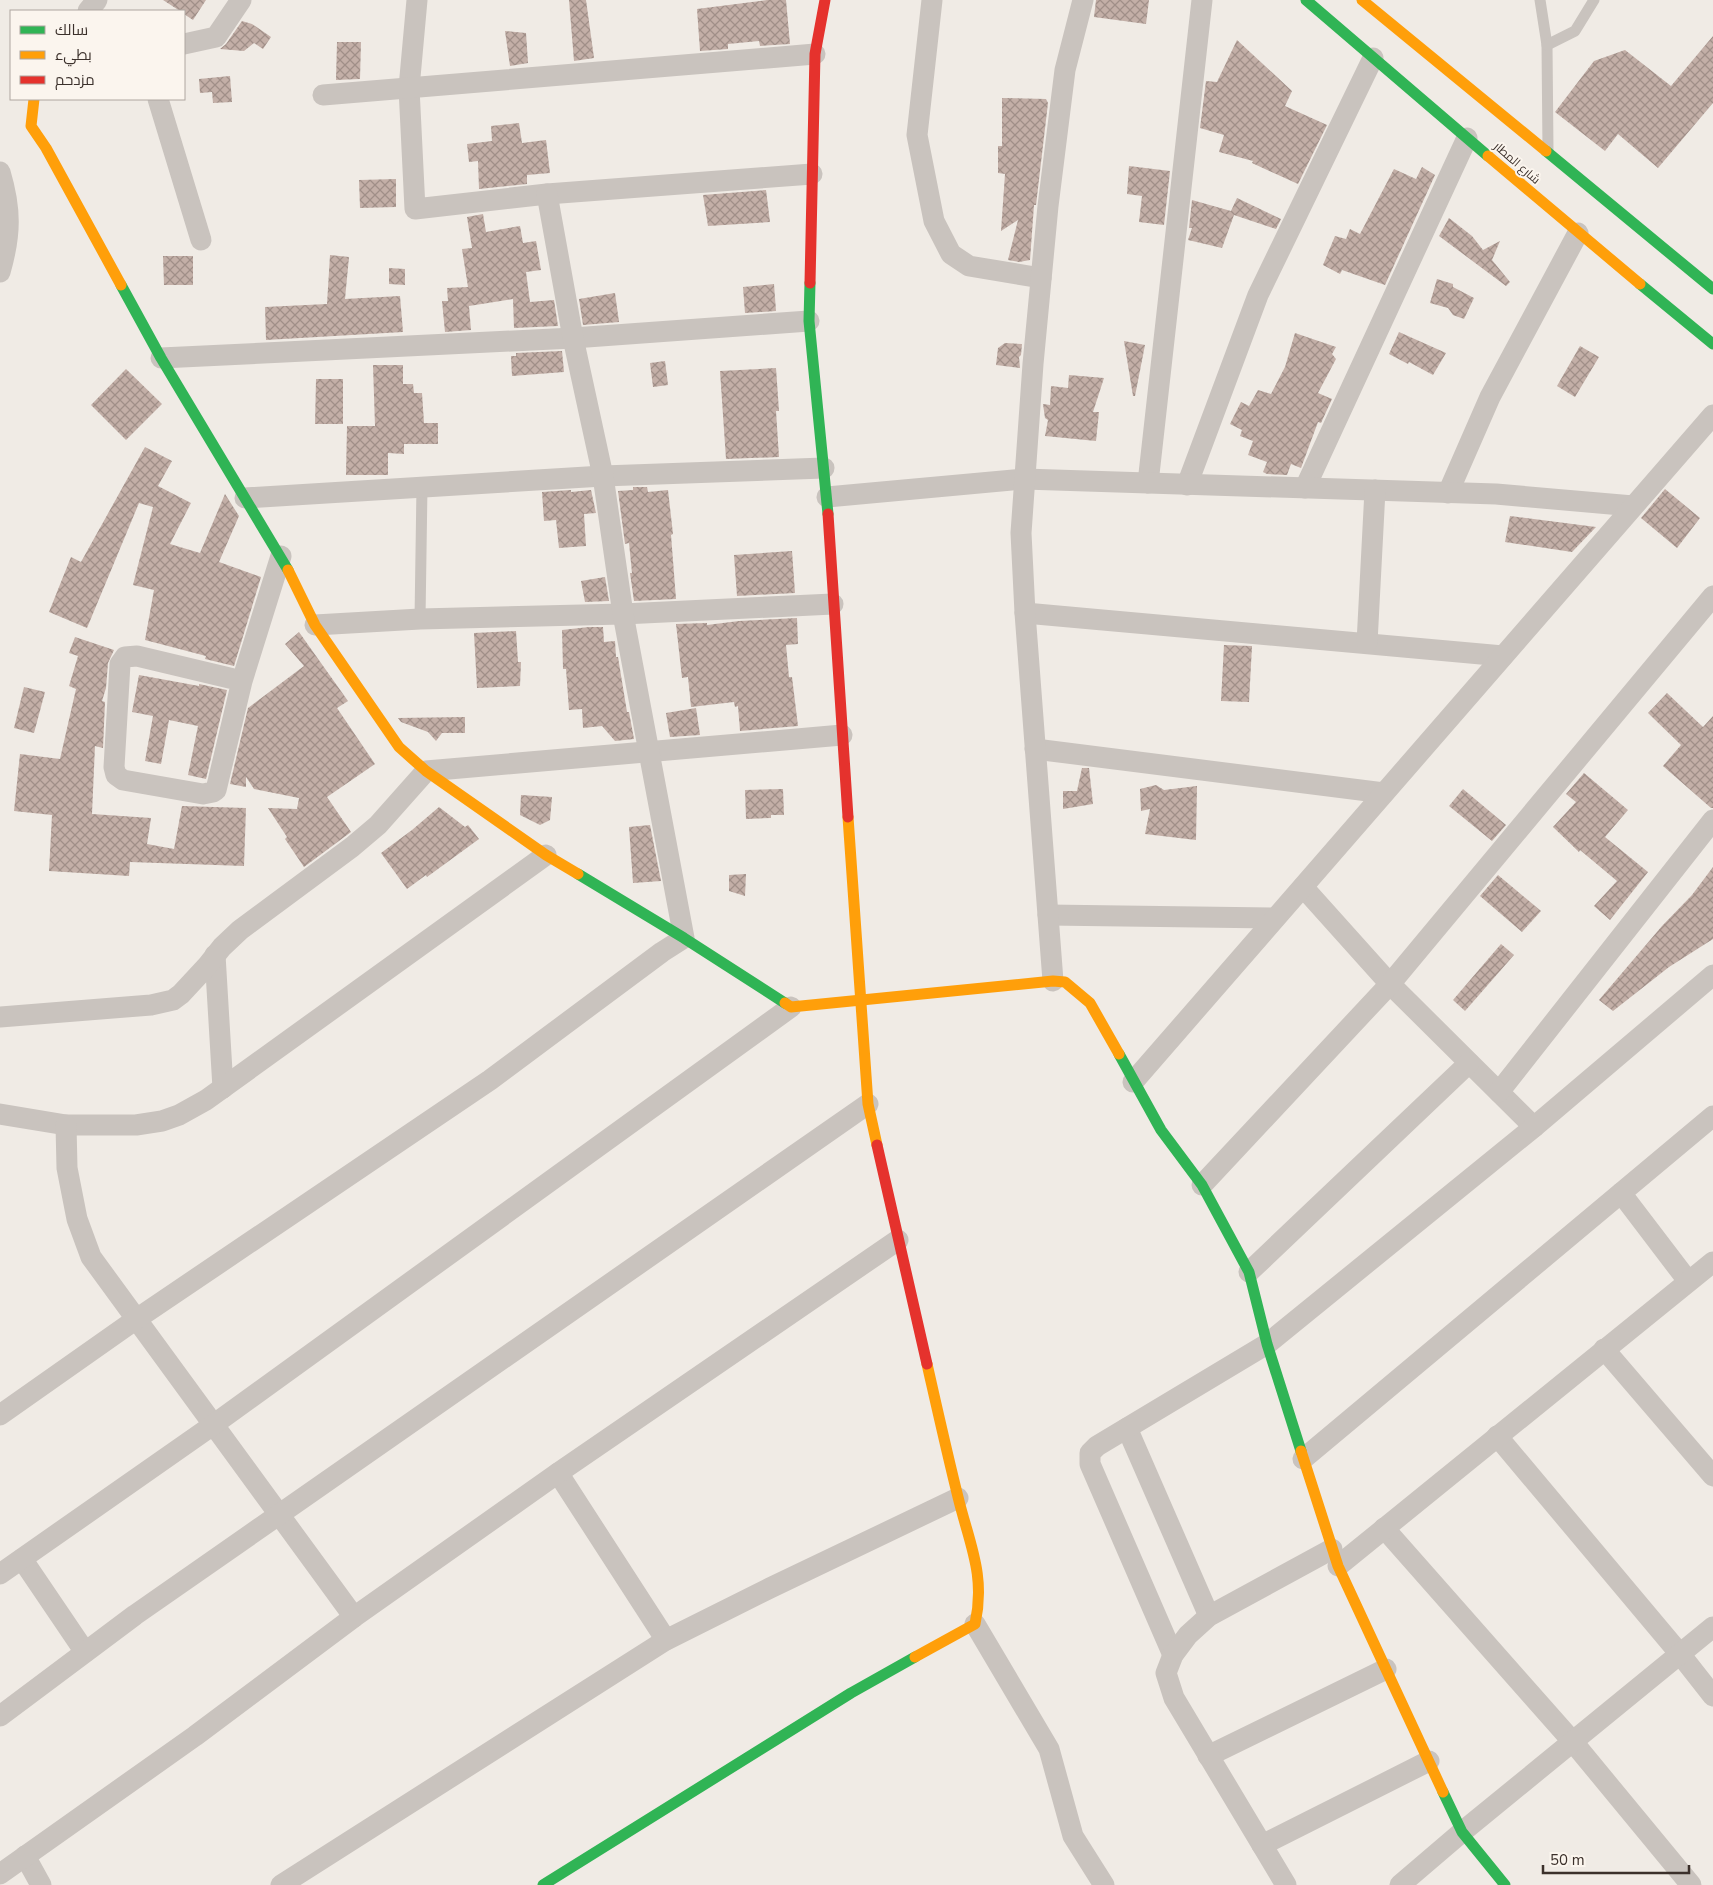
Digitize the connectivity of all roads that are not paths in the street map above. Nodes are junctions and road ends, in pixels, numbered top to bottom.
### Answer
1 (97, 0) edge
2 (241, 0) edge
3 (417, 0) edge
4 (825, 0) edge
5 (932, 0) edge
6 (1083, 0) edge
7 (1202, 0) edge
8 (1306, 0) edge
9 (1362, 0) edge
10 (1540, 0) edge
11 (1594, 0) edge
12 (89, 10) edge
13 (185, 44) edge
14 (1547, 45) junction
15 (814, 54) junction
16 (1373, 58) junction
17 (409, 88) junction
18 (323, 95) dead end
19 (34, 100) edge
20 (158, 100) edge
21 (1467, 138) junction
22 (1548, 154) junction
23 (0, 172) edge
24 (812, 174) junction
25 (547, 194) junction
26 (1578, 233) junction
27 (201, 240) dead end
28 (0, 272) edge
29 (1041, 278) junction
30 (1708, 292) edge
31 (1676, 313) junction
32 (1690, 313) dead end
33 (809, 321) junction
34 (573, 338) junction
35 (1713, 344) edge
36 (161, 358) junction
37 (1713, 415) edge
38 (824, 468) junction
39 (603, 476) junction
40 (1024, 480) junction
41 (1148, 483) junction
42 (1187, 484) junction
43 (422, 486) junction
44 (1305, 488) junction
45 (1376, 490) junction
46 (1448, 492) junction
47 (827, 497) junction
48 (245, 498) junction
49 (1634, 506) junction
50 (281, 556) junction
51 (1713, 596) edge
52 (833, 604) junction
53 (1025, 613) junction
54 (624, 614) junction
55 (420, 619) junction
56 (315, 625) junction
57 (1368, 644) junction
58 (1503, 656) junction
59 (242, 681) junction
60 (842, 735) junction
61 (1035, 749) junction
62 (650, 752) junction
63 (426, 771) junction
64 (1384, 792) junction
65 (1713, 820) edge
66 (546, 855) junction
67 (1303, 887) junction
68 (1048, 915) junction
69 (1275, 918) junction
70 (684, 938) junction
71 (215, 955) junction
72 (1713, 975) edge
73 (1053, 981) junction
74 (1390, 984) junction
75 (860, 1000) junction
76 (791, 1007) junction
77 (0, 1017) edge
78 (1469, 1063) junction
79 (1133, 1082) junction
80 (223, 1088) junction
81 (1499, 1092) junction
82 (868, 1104) junction
83 (0, 1114) edge
84 (1713, 1116) edge
85 (66, 1126) junction
86 (1534, 1127) junction
87 (1202, 1185) junction
88 (1621, 1193) junction
89 (898, 1240) junction
90 (1713, 1262) edge
91 (1249, 1272) junction
92 (1688, 1281) junction
93 (135, 1320) junction
94 (1267, 1344) junction
95 (1604, 1349) junction
96 (0, 1415) edge
97 (213, 1425) junction
98 (1127, 1428) junction
99 (1497, 1436) junction
100 (1303, 1459) junction
101 (558, 1473) junction
102 (1713, 1476) edge
103 (958, 1498) junction
104 (279, 1514) junction
105 (1384, 1528) junction
106 (1335, 1557) junction
107 (22, 1558) junction
108 (0, 1574) edge
109 (1209, 1616) junction
110 (354, 1617) junction
111 (975, 1624) junction
112 (1713, 1627) edge
113 (666, 1640) junction
114 (85, 1652) junction
115 (1174, 1654) junction
116 (1680, 1654) junction
117 (1386, 1668) junction
118 (1713, 1696) edge
119 (0, 1716) edge
120 (1574, 1742) junction
121 (1208, 1756) junction
122 (1429, 1761) junction
123 (1462, 1832) junction
124 (1262, 1845) junction
125 (25, 1856) junction
126 (0, 1874) edge
127 (41, 1885) edge
128 (281, 1885) edge
129 (543, 1885) edge
130 (1104, 1885) edge
131 (1286, 1885) edge
132 (1400, 1885) edge
133 (1505, 1885) edge
134 (1691, 1885) edge

1 - 12 street
2 - 13 street
3 - 17 street
4 - 15 street
5 - 29 street
6 - 29 street
7 - 41 street
8 - 16 street, شارع المطار
9 - 22 street
10 - 14 lane
11 - 14 lane
14 - 22 lane
15 - 17 street
15 - 24 street
16 - 21 street, شارع المطار
16 - 42 street
17 - 18 street
17 - 25 street
19 - 36 street
20 - 27 street
21 - 26 street, شارع المطار
21 - 44 street
22 - 30 street
23 - 28 street
24 - 25 street
24 - 33 street
25 - 34 street
26 - 31 street, شارع المطار
26 - 46 street
29 - 40 street
31 - 32 street
31 - 35 street, شارع المطار
33 - 34 street
33 - 38 street
34 - 36 street
34 - 39 street
36 - 48 street
37 - 49 street
38 - 39 street
38 - 47 street
39 - 43 street
39 - 54 street
40 - 41 street
40 - 47 street
40 - 53 street
41 - 42 street
42 - 44 street
43 - 48 street
43 - 55 lane
44 - 45 street
45 - 46 street
45 - 57 street
46 - 49 street
47 - 52 street
48 - 50 street
49 - 58 street
50 - 56 street
50 - 59 street
51 - 74 street
52 - 54 street
52 - 60 street
53 - 57 street
53 - 61 street
54 - 55 street
54 - 62 street
55 - 56 street
56 - 63 street
57 - 58 street
58 - 64 street
59 - 59 street
60 - 62 street
60 - 75 street
61 - 64 street
61 - 68 street
62 - 63 street
62 - 70 street
63 - 66 street
63 - 71 street
64 - 67 street
65 - 81 street
66 - 70 street
66 - 80 street
67 - 69 street
67 - 74 street
68 - 69 street
68 - 73 street
69 - 79 street
70 - 76 street
70 - 93 street
71 - 77 street
71 - 80 street
72 - 86 street
73 - 75 street
73 - 79 street
74 - 78 street
74 - 87 street
75 - 76 street
75 - 82 street
76 - 97 street
78 - 81 street
78 - 91 street
79 - 87 street
80 - 85 street
81 - 86 street
82 - 89 street
82 - 104 street
83 - 85 street
84 - 88 street
85 - 93 street
86 - 94 street
87 - 91 street
88 - 92 street
88 - 100 street
89 - 101 street
89 - 103 street
90 - 92 street
91 - 94 street
92 - 95 street
93 - 96 street
93 - 97 street
94 - 98 street
94 - 100 street
95 - 99 street
95 - 102 street
97 - 104 street
97 - 107 street
98 - 109 street
98 - 115 street
99 - 105 street
99 - 116 street
100 - 106 street
101 - 110 street
101 - 113 street
103 - 111 street
103 - 113 street
104 - 110 street
104 - 114 street
105 - 106 street
105 - 120 street
106 - 109 street
106 - 117 street
107 - 108 street
107 - 114 street
109 - 115 street
110 - 125 street
111 - 129 street
111 - 130 street
112 - 116 street
113 - 128 street
114 - 119 street
115 - 121 street
116 - 118 street
116 - 120 street
117 - 121 street
117 - 122 street
120 - 123 street
120 - 134 street
121 - 124 street
122 - 123 street
122 - 124 street
123 - 132 street
123 - 133 street
124 - 131 street
125 - 126 street
125 - 127 street

